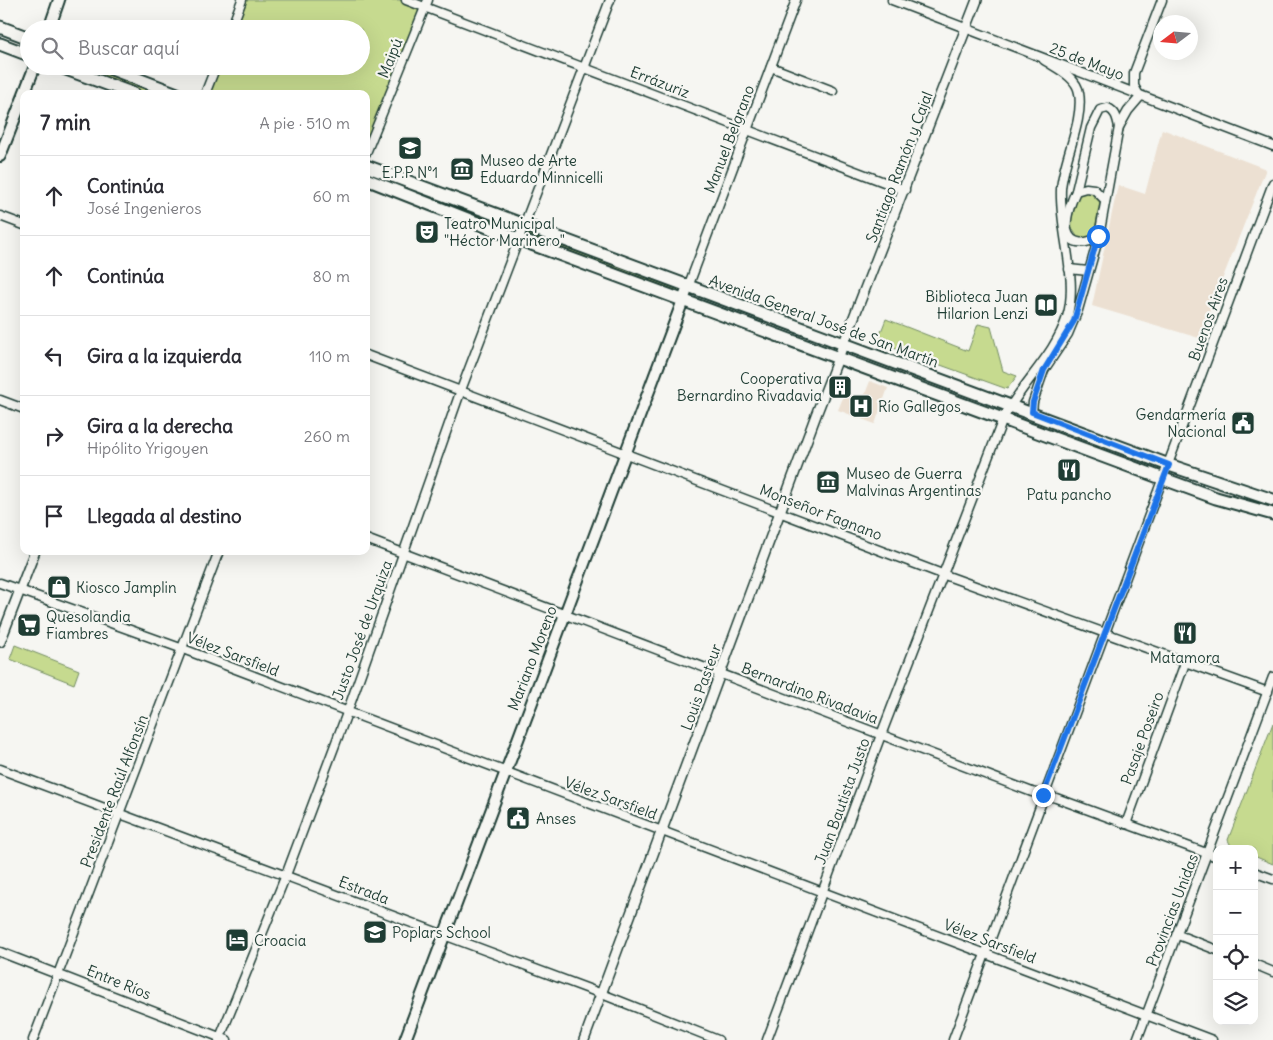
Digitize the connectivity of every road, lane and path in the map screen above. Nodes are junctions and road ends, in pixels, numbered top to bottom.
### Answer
1 (59, 0) edge
2 (242, 0) edge
3 (406, 0) edge
4 (610, 0) edge
5 (796, 0) edge
6 (892, 0) edge
7 (977, 0) edge
8 (1162, 0) edge
9 (426, 4) edge
10 (51, 20) edge
11 (234, 20) edge
12 (0, 27) edge
13 (967, 29) junction
14 (20, 35) edge
15 (0, 44) edge
16 (20, 52) edge
17 (1044, 60) junction
18 (583, 68) junction
19 (771, 68) junction
20 (31, 75) edge
21 (82, 75) edge
22 (127, 75) edge
23 (213, 75) edge
24 (26, 90) edge
25 (123, 90) edge
26 (167, 90) edge
27 (207, 90) edge
28 (832, 91) dead end
29 (1140, 97) junction
30 (20, 104) edge
31 (1119, 127) junction
32 (747, 129) junction
33 (370, 143) edge
34 (1273, 146) edge
35 (0, 156) edge
36 (370, 168) edge
37 (370, 182) edge
38 (1273, 183) edge
39 (905, 190) junction
40 (1076, 192) junction
41 (1104, 200) junction
42 (0, 216) edge
43 (20, 224) edge
44 (524, 226) junction
45 (1065, 232) junction
46 (1098, 236) junction
47 (518, 239) junction
48 (1069, 269) junction
49 (1088, 271) junction
50 (688, 287) junction
51 (1072, 290) junction
52 (1083, 291) junction
53 (683, 300) junction
54 (844, 344) junction
55 (370, 357) edge
56 (839, 357) junction
57 (461, 390) junction
58 (0, 400) edge
59 (1010, 404) junction
60 (20, 408) edge
61 (1032, 412) junction
62 (1003, 419) junction
63 (626, 453) junction
64 (1169, 465) junction
65 (1164, 479) junction
66 (1273, 500) edge
67 (780, 511) junction
68 (1273, 514) edge
69 (370, 541) edge
70 (404, 554) junction
71 (34, 555) edge
72 (217, 555) edge
73 (942, 574) junction
74 (0, 583) edge
75 (20, 591) junction
76 (565, 615) junction
77 (1106, 635) junction
78 (0, 642) edge
79 (182, 649) junction
80 (1185, 663) junction
81 (720, 673) junction
82 (1273, 677) edge
83 (1268, 692) junction
84 (347, 714) junction
85 (881, 735) junction
86 (0, 769) edge
87 (505, 773) junction
88 (1043, 795) junction
89 (121, 812) junction
90 (1126, 824) junction
91 (662, 831) junction
92 (1208, 854) junction
93 (1213, 856) edge
94 (1258, 873) edge
95 (286, 875) junction
96 (1273, 879) edge
97 (823, 892) junction
98 (444, 934) junction
99 (1178, 935) junction
100 (1213, 948) edge
101 (0, 952) edge
102 (985, 954) junction
103 (1258, 966) edge
104 (1273, 972) edge
105 (60, 974) junction
106 (602, 994) junction
107 (1147, 1015) junction
108 (1191, 1036) edge
109 (222, 1039) edge
110 (34, 1040) edge
111 (405, 1040) edge
112 (584, 1040) edge
113 (718, 1040) edge
114 (767, 1040) edge
115 (953, 1040) edge
116 (1137, 1040) edge
117 (1212, 1040) edge

1 - 10 main road
2 - 11 street
3 - 9 street, Errázuriz
4 - 18 street, Justo José de Urquiza
5 - 19 street, Manuel Belgrano
6 - 13 street, 25 de Mayo
7 - 13 street, Santiago Ramón y Cajal
8 - 29 street
9 - 18 street, Errázuriz
9 - 33 street, Maipú
12 - 14 main road
13 - 17 street, 25 de Mayo
13 - 39 street, Santiago Ramón y Cajal
15 - 16 main road
17 - 29 street, 25 de Mayo
17 - 45 street
18 - 32 street, Errázuriz
18 - 44 street, Justo José de Urquiza
19 - 28 street
19 - 32 street, Manuel Belgrano
20 - 24 main road
21 - 25 main road
22 - 26 main road
23 - 27 street
29 - 31 street
29 - 34 street, 25 de Mayo
30 - 35 main road
31 - 40 street
31 - 41 street
32 - 39 street, Errázuriz
32 - 50 street, Manuel Belgrano
36 - 44 main road, Avenida General José de San Martín
37 - 47 main road, Avenida General José de San Martín
38 - 64 street, Buenos Aires
39 - 54 street, Santiago Ramón y Cajal
40 - 41 street
40 - 45 street
41 - 46 street
42 - 43 street
44 - 47 street, Justo José de Urquiza
44 - 50 main road, Avenida General José de San Martín
45 - 46 street
45 - 48 street, Juan Bautista Justo
46 - 49 street
47 - 53 main road, Avenida General José de San Martín
47 - 57 street, Justo José de Urquiza
48 - 49 street
48 - 51 street, Juan Bautista Justo
49 - 52 street
50 - 53 main road, Mariano Moreno
50 - 54 main road, Avenida General José de San Martín
51 - 52 street
51 - 59 street, Juan Bautista Justo
52 - 61 street
53 - 56 main road, Avenida General José de San Martín
53 - 63 main road, Mariano Moreno
54 - 56 street, Louis Pasteur
54 - 59 main road, Avenida General José de San Martín
55 - 57 street, Monseñor Fagnano
56 - 62 main road, Avenida General José de San Martín
56 - 67 street, Louis Pasteur
57 - 63 street, Monseñor Fagnano
57 - 70 street, Justo José de Urquiza
58 - 60 street
59 - 61 main road, Avenida General José de San Martín
59 - 62 street, Juan Bautista Justo
61 - 64 main road, Avenida General José de San Martín
62 - 65 main road, Avenida General José de San Martín
62 - 73 street, Juan Bautista Justo
63 - 67 street, Monseñor Fagnano
63 - 76 main road, Mariano Moreno
64 - 65 street, Buenos Aires
64 - 66 main road, Avenida General José de San Martín
65 - 68 main road, Avenida General José de San Martín
65 - 77 street, Buenos Aires
67 - 73 street, Monseñor Fagnano
67 - 81 street, Louis Pasteur
69 - 70 street, Bernardino Rivadavia
70 - 76 street, Bernardino Rivadavia
70 - 84 street, Justo José de Urquiza
71 - 75 street
72 - 79 street, Presidente Raúl Alfonsín
73 - 77 street, Monseñor Fagnano
73 - 85 street, Juan Bautista Justo
74 - 75 street, Vélez Sarsfield
75 - 78 street
75 - 79 street, Vélez Sarsfield
76 - 81 street, Bernardino Rivadavia
76 - 87 main road, Mariano Moreno
77 - 80 street, Monseñor Fagnano
77 - 88 street, Buenos Aires
79 - 84 street, Vélez Sarsfield
79 - 89 street, Presidente Raúl Alfonsín
80 - 83 street, Monseñor Fagnano
80 - 90 street, Pasaje Poseiro
81 - 85 street, Bernardino Rivadavia
81 - 91 street, Louis Pasteur
82 - 83 street, Provincias Unidas
83 - 92 street, Provincias Unidas
84 - 87 street, Vélez Sarsfield
84 - 95 street, Justo José de Urquiza
85 - 88 street, Bernardino Rivadavia
85 - 97 street, Juan Bautista Justo
86 - 89 street, Estrada
87 - 91 street, Vélez Sarsfield
87 - 98 main road, Mariano Moreno
88 - 90 street, Bernardino Rivadavia
88 - 102 street, Buenos Aires
89 - 95 street, Estrada
89 - 105 street, Presidente Raúl Alfonsín
90 - 92 street, Bernardino Rivadavia
91 - 97 street, Vélez Sarsfield
91 - 106 street, Louis Pasteur
92 - 93 street, Bernardino Rivadavia
92 - 99 street, Provincias Unidas
94 - 96 street
95 - 98 street, Estrada
95 - 109 street, Justo José de Urquiza
97 - 102 street, Vélez Sarsfield
97 - 114 street, Juan Bautista Justo
98 - 106 street, Estrada
98 - 111 main road, Mariano Moreno
99 - 100 street
99 - 107 street, Provincias Unidas
101 - 105 street, Entre Ríos
102 - 107 street, Vélez Sarsfield
102 - 115 street, Buenos Aires
103 - 104 street
105 - 109 street, Entre Ríos
105 - 110 street, Presidente Raúl Alfonsín
106 - 112 street, Louis Pasteur
106 - 113 street, Estrada
107 - 108 street, Vélez Sarsfield
107 - 116 street, Provincias Unidas
108 - 117 street, Vélez Sarsfield

